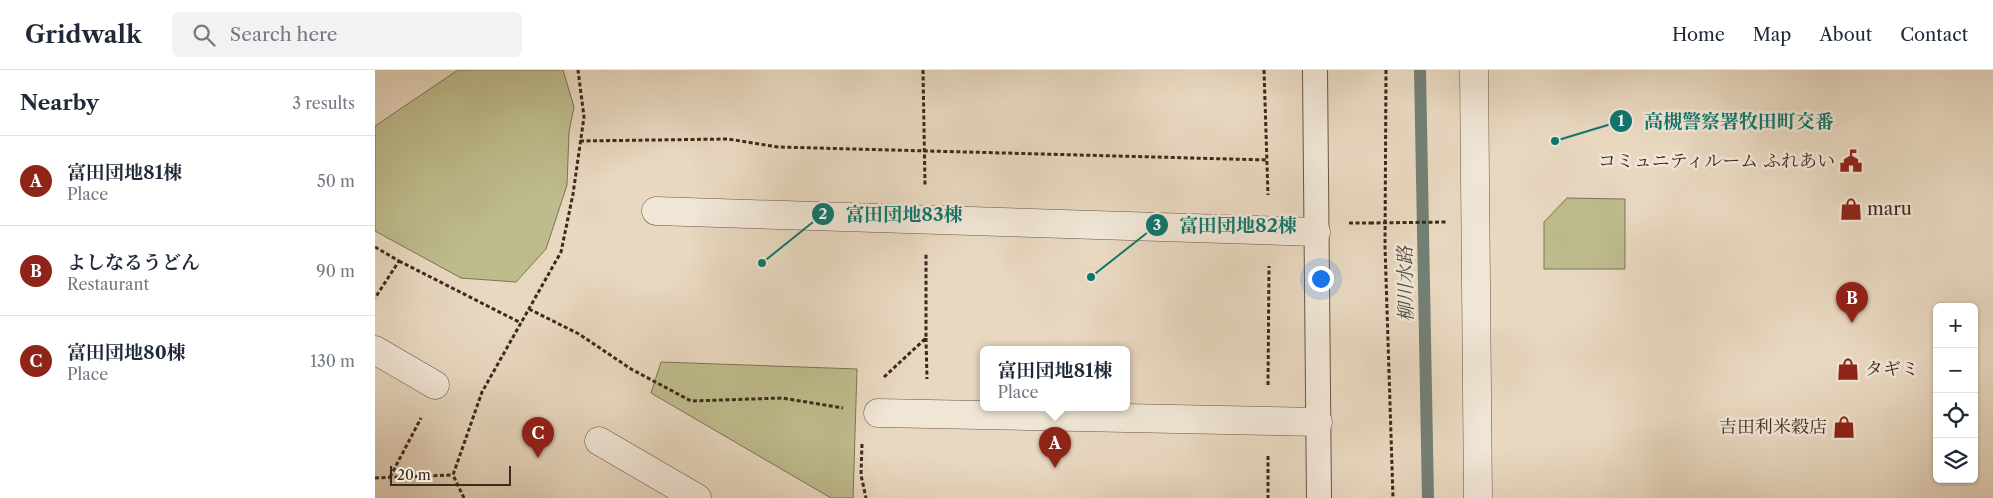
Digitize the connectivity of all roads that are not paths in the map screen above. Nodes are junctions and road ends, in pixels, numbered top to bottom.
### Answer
1 (1315, 70) edge
2 (1474, 70) edge
3 (656, 212) dead end
4 (1316, 232) junction
5 (375, 350) edge
6 (429, 382) road end
7 (870, 412) road end
8 (1318, 422) junction
9 (599, 441) dead end
10 (697, 498) edge
11 (1319, 498) edge
12 (1478, 498) edge

1 - 4 lane
2 - 12 street
3 - 4 street
4 - 8 lane
5 - 6 street
7 - 8 street
8 - 11 lane
9 - 10 street

